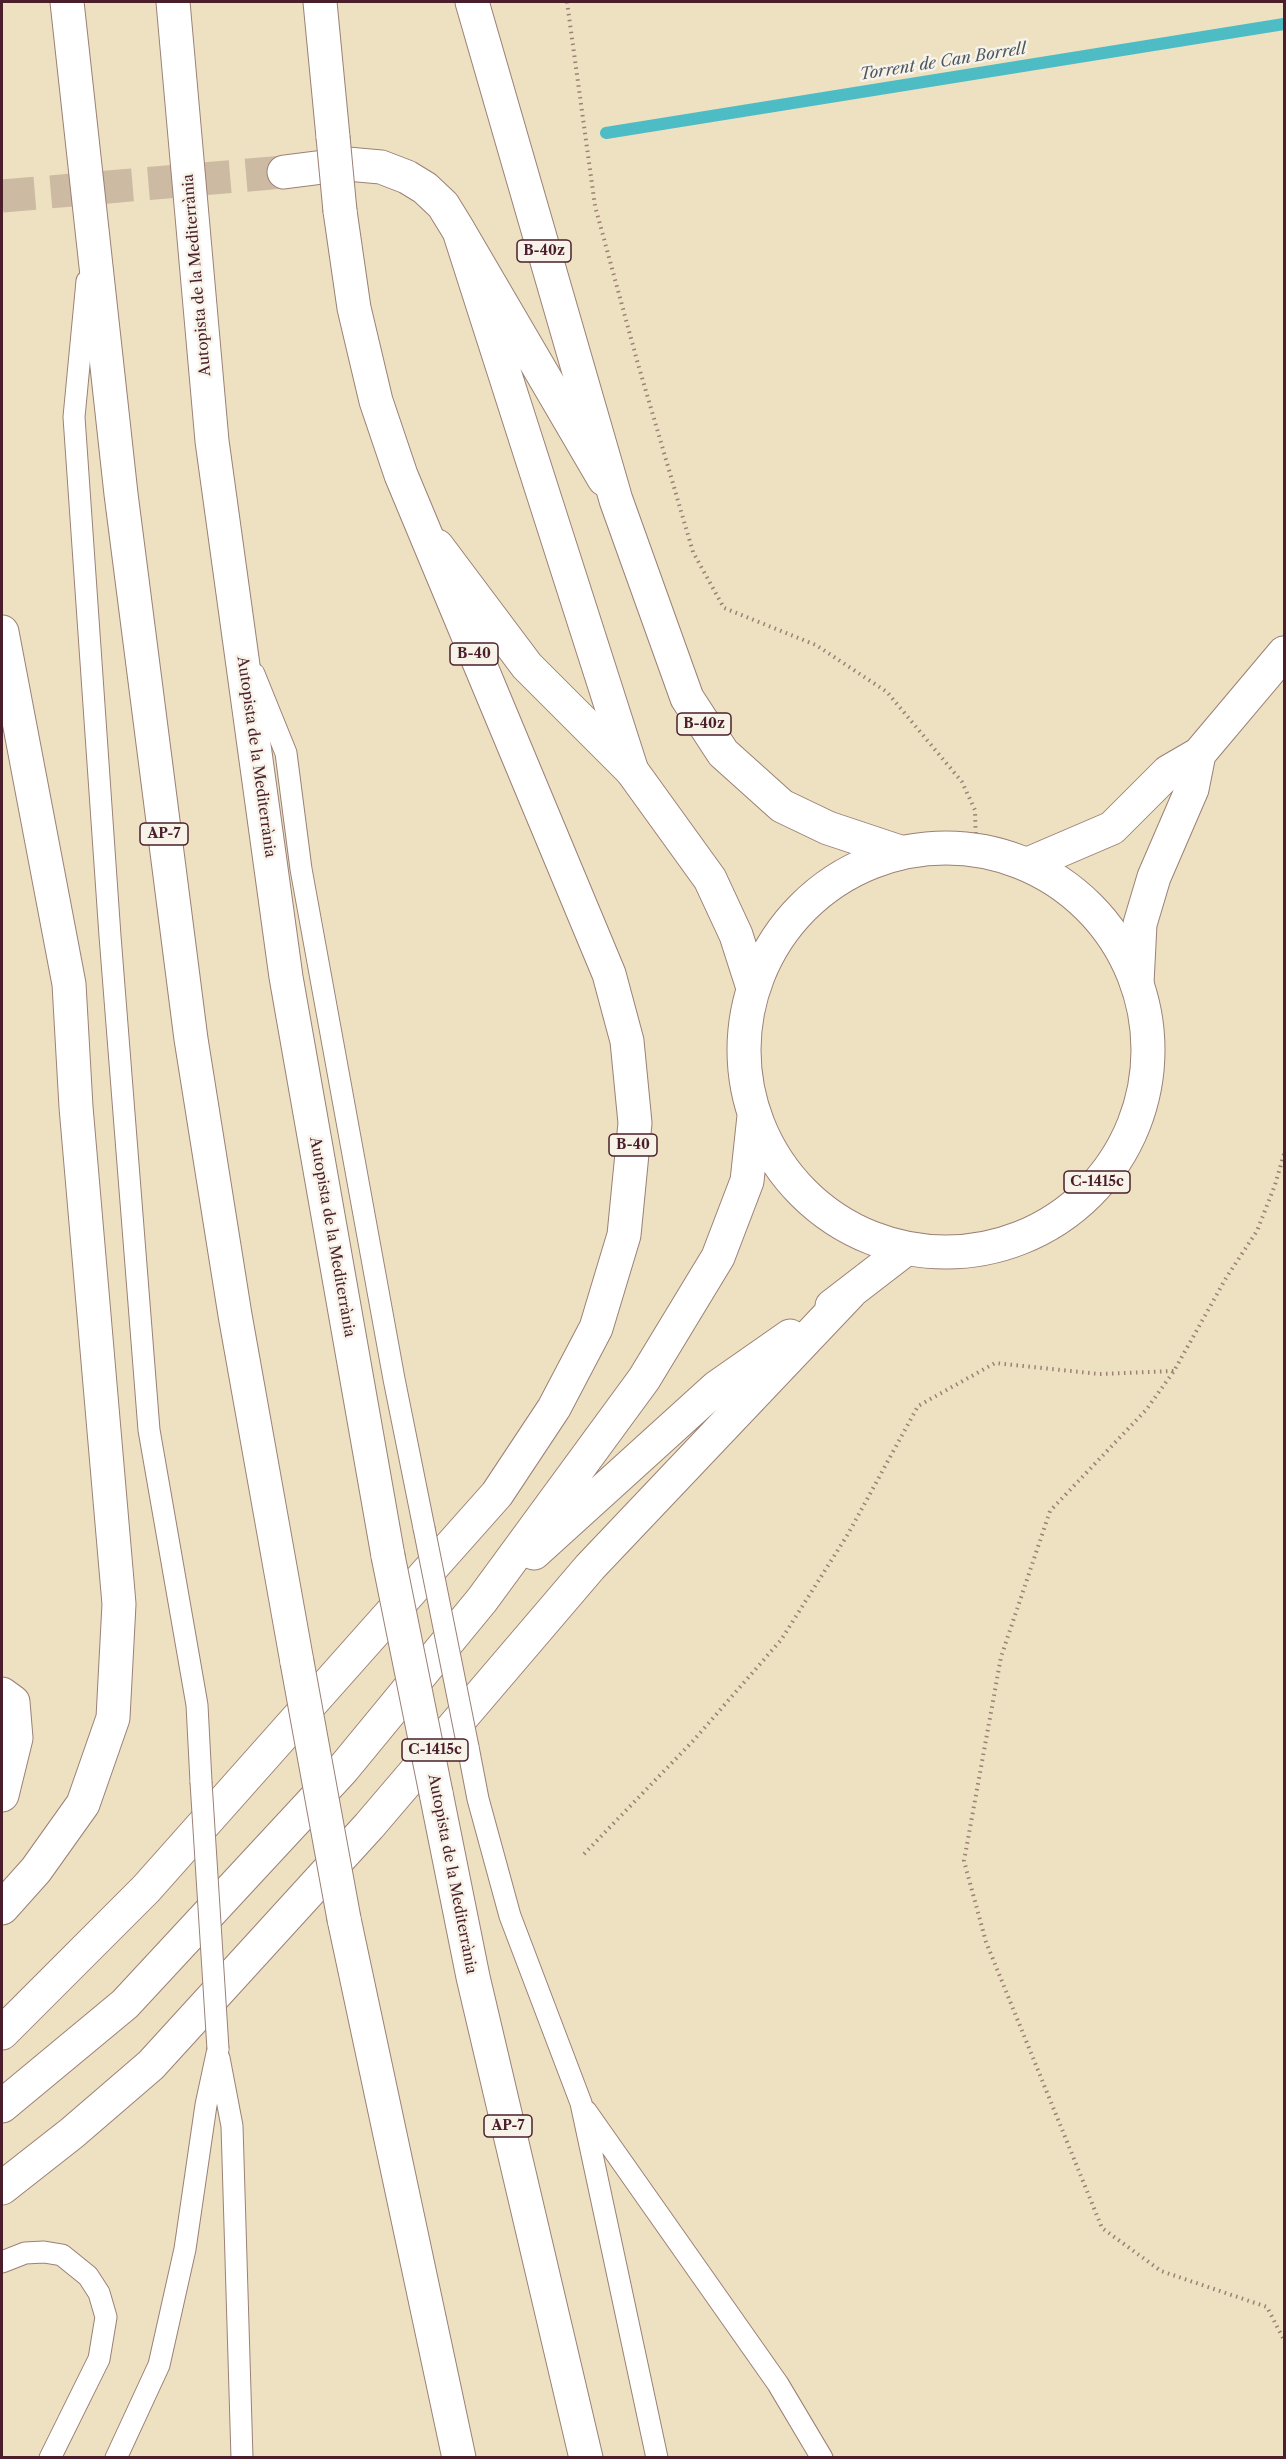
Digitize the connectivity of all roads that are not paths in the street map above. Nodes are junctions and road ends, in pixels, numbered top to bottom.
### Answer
1 (67, 2) edge
2 (173, 2) edge
3 (320, 2) edge
4 (472, 2) edge
5 (284, 172) tunnel mouth
6 (459, 231) junction
7 (92, 233) junction
8 (616, 500) junction
9 (419, 523) junction
10 (2, 632) edge
11 (239, 638) junction
12 (1284, 653) edge
13 (1199, 754) junction
14 (632, 771) junction
15 (900, 852) junction
16 (1028, 864) junction
17 (1137, 983) junction
18 (753, 988) junction
19 (754, 1116) junction
20 (906, 1249) junction
21 (850, 1293) junction
22 (482, 1600) junction
23 (2, 1694) edge
24 (2, 1795) edge
25 (2, 1908) edge
26 (2, 2033) edge
27 (218, 2049) junction
28 (580, 2103) junction
29 (2, 2106) edge
30 (2, 2188) edge
31 (2, 2262) edge
32 (51, 2457) edge
33 (116, 2457) edge
34 (242, 2457) edge
35 (459, 2457) edge
36 (586, 2457) edge
37 (657, 2457) edge
38 (822, 2457) edge

1 - 7 main road, AP-7
2 - 11 main road, Autopista de la Mediterrània / AP-7
3 - 9 main road, bridge
4 - 8 main road, B-40z
5 - 6 main road
6 - 8 main road
6 - 14 main road
7 - 27 lane, bridge
7 - 35 main road, AP-7, bridge
8 - 15 main road, B-40z
9 - 14 main road, B-40
9 - 26 main road, B-40
10 - 25 main road
11 - 28 lane, bridge
11 - 36 main road, Autopista de la Mediterrània / AP-7, bridge
12 - 13 main road, C-1415c
13 - 16 main road, C-1415c
13 - 17 main road, C-1415c
14 - 18 main road, B-40
15 - 16 main road, C-1415c
15 - 18 main road, C-1415c
16 - 17 main road, C-1415c
17 - 20 main road, C-1415c
18 - 19 main road, C-1415c
19 - 20 main road, C-1415c
19 - 22 main road, C-1415c
20 - 21 main road, C-1415c
21 - 22 main road, C-1415c
21 - 30 main road, C-1415c
22 - 29 main road, C-1415c
23 - 24 main road
27 - 33 lane
27 - 34 lane
28 - 37 lane
28 - 38 lane
31 - 32 lane

